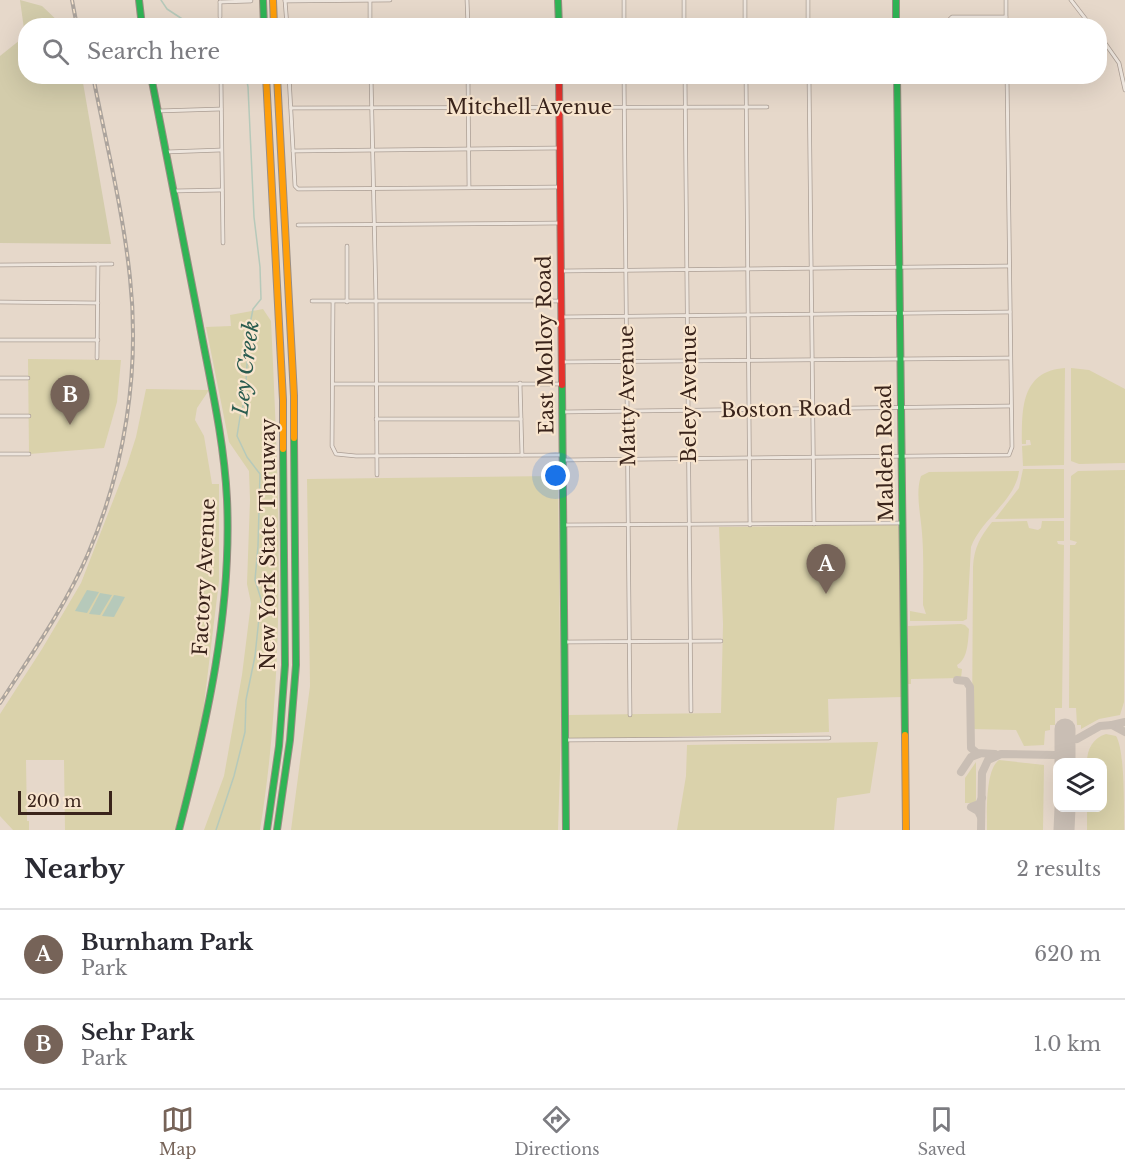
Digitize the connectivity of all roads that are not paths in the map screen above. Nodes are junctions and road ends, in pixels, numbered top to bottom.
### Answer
1 (139, 0) edge
2 (263, 0) edge
3 (273, 0) edge
4 (285, 0) edge
5 (370, 0) edge
6 (390, 0) edge
7 (467, 0) edge
8 (558, 0) edge
9 (624, 0) edge
10 (684, 0) edge
11 (745, 0) edge
12 (808, 0) edge
13 (896, 0) edge
14 (1006, 0) edge
15 (1071, 0) edge
16 (220, 1) edge
17 (251, 1) edge
18 (220, 17) dead end
19 (1006, 17) joint
20 (141, 18) edge
21 (264, 18) edge
22 (274, 18) edge
23 (286, 18) edge
24 (370, 18) edge
25 (468, 18) edge
26 (559, 18) edge
27 (624, 18) edge
28 (684, 18) edge
29 (746, 18) edge
30 (808, 18) edge
31 (896, 18) edge
32 (951, 18) edge
33 (1085, 18) edge
34 (1107, 46) edge
35 (153, 84) edge
36 (220, 84) edge
37 (267, 84) edge
38 (277, 84) edge
39 (290, 84) edge
40 (371, 84) edge
41 (468, 84) edge
42 (559, 84) edge
43 (624, 84) edge
44 (685, 84) edge
45 (746, 84) edge
46 (809, 84) edge
47 (897, 84) edge
48 (1007, 84) edge
49 (1125, 90) edge
50 (686, 106) junction
51 (747, 106) junction
52 (468, 107) junction
53 (560, 107) junction
54 (625, 107) junction
55 (767, 107) dead end
56 (291, 108) junction
57 (371, 108) junction
58 (221, 109) junction
59 (158, 111) junction
60 (560, 148) junction
61 (469, 149) junction
62 (221, 150) junction
63 (372, 150) junction
64 (293, 151) junction
65 (166, 152) junction
66 (469, 187) junction
67 (560, 187) junction
68 (372, 188) junction
69 (222, 190) junction
70 (174, 191) junction
71 (561, 223) junction
72 (298, 225) dead end
73 (373, 225) junction
74 (223, 243) dead end
75 (347, 246) dead end
76 (98, 264) junction
77 (112, 264) dead end
78 (0, 265) edge
79 (1010, 266) junction
80 (899, 267) junction
81 (812, 268) junction
82 (749, 269) junction
83 (626, 270) junction
84 (688, 270) junction
85 (561, 271) junction
86 (312, 301) dead end
87 (376, 301) junction
88 (0, 302) edge
89 (333, 302) junction
90 (347, 302) junction
91 (561, 302) junction
92 (98, 303) junction
93 (1010, 312) junction
94 (900, 313) junction
95 (812, 314) junction
96 (688, 315) junction
97 (749, 315) junction
98 (626, 316) junction
99 (561, 317) junction
100 (0, 340) edge
101 (98, 340) junction
102 (97, 358) dead end
103 (1010, 358) junction
104 (900, 359) junction
105 (750, 360) junction
106 (813, 360) junction
107 (688, 361) junction
108 (562, 362) junction
109 (627, 362) junction
110 (0, 378) edge
111 (28, 378) dead end
112 (377, 383) junction
113 (520, 383) junction
114 (332, 384) junction
115 (562, 384) junction
116 (1011, 406) junction
117 (901, 407) junction
118 (813, 408) junction
119 (750, 409) junction
120 (689, 410) junction
121 (628, 411) junction
122 (562, 412) junction
123 (0, 416) edge
124 (29, 416) dead end
125 (376, 419) junction
126 (521, 419) junction
127 (0, 454) edge
128 (29, 454) dead end
129 (376, 455) junction
130 (522, 455) junction
131 (901, 456) junction
132 (563, 458) junction
133 (750, 458) junction
134 (813, 458) junction
135 (689, 459) junction
136 (628, 460) junction
137 (377, 475) dead end
138 (902, 523) junction
139 (814, 524) junction
140 (563, 525) junction
141 (629, 525) junction
142 (690, 525) junction
143 (750, 525) junction
144 (691, 641) junction
145 (721, 641) dead end
146 (565, 642) junction
147 (630, 642) junction
148 (691, 711) dead end
149 (630, 715) dead end
150 (829, 738) dead end
151 (566, 740) junction
152 (179, 830) edge
153 (267, 830) edge
154 (277, 830) edge
155 (567, 830) edge
156 (906, 830) edge

1 - 20 main road
2 - 21 main road
3 - 22 main road
4 - 5 street
4 - 23 street
5 - 6 street
5 - 24 street
7 - 25 street
8 - 26 main road
9 - 27 street
10 - 28 street
11 - 29 street
12 - 30 street
13 - 31 main road
14 - 19 street
15 - 33 street
16 - 17 street
16 - 18 street
19 - 32 street
34 - 49 street
35 - 59 main road, Factory Avenue
36 - 58 street
37 - 153 main road, New York State Thruway
38 - 154 main road, New York State Thruway
39 - 56 street
40 - 57 street
41 - 52 street
42 - 53 main road, East Molloy Road
43 - 54 street, Matty Avenue
44 - 50 street, Beley Avenue
45 - 51 street
46 - 81 street
47 - 80 main road, Malden Road
48 - 79 street
50 - 51 street, Mitchell Avenue
50 - 54 street, Mitchell Avenue
50 - 84 street, Beley Avenue
51 - 55 street, Mitchell Avenue
51 - 82 street
52 - 53 street, Mitchell Avenue
52 - 57 street, Mitchell Avenue
52 - 61 street
53 - 54 street, Mitchell Avenue
53 - 60 main road, East Molloy Road
54 - 83 street, Matty Avenue
56 - 57 street, Mitchell Avenue
56 - 64 street
57 - 63 street
58 - 59 street
58 - 62 street
59 - 65 main road, Factory Avenue
60 - 61 street
60 - 67 main road, East Molloy Road
61 - 63 street
61 - 66 street
62 - 65 street
62 - 69 street
63 - 64 street
63 - 68 street
64 - 68 street
65 - 70 main road, Factory Avenue
66 - 67 street
66 - 68 street
67 - 71 main road, East Molloy Road
68 - 73 street
69 - 70 street
69 - 74 street
70 - 152 main road, Factory Avenue
71 - 73 street
71 - 85 main road, East Molloy Road
72 - 73 street
73 - 87 street
75 - 90 street
76 - 77 street
76 - 78 street
76 - 92 street
79 - 80 street
79 - 93 street
80 - 81 street
80 - 94 main road, Malden Road
81 - 82 street
81 - 95 street
82 - 84 street
82 - 97 street
83 - 84 street
83 - 85 street
83 - 98 street, Matty Avenue
84 - 96 street, Beley Avenue
85 - 91 main road, East Molloy Road
86 - 89 street
87 - 90 street
87 - 91 street
87 - 112 street
88 - 92 street
89 - 90 street
89 - 114 street
91 - 99 main road, East Molloy Road
92 - 101 street
93 - 94 street
93 - 103 street
94 - 95 street
94 - 104 main road, Malden Road
95 - 97 street
95 - 106 street
96 - 97 street
96 - 98 street
96 - 107 street, Beley Avenue
97 - 105 street
98 - 99 street
98 - 109 street, Matty Avenue
99 - 108 main road, East Molloy Road
100 - 101 street
101 - 102 street
103 - 104 street
103 - 116 street
104 - 106 street
104 - 117 main road, Malden Road
105 - 106 street
105 - 107 street
105 - 119 street
106 - 118 street
107 - 109 street
107 - 120 street, Beley Avenue
108 - 109 street
108 - 115 main road, East Molloy Road
109 - 121 street, Matty Avenue
110 - 111 street
112 - 113 street
112 - 114 street
112 - 125 street
113 - 115 street
113 - 126 street
114 - 129 street
115 - 122 main road, East Molloy Road
116 - 117 street, Boston Road
116 - 131 street
117 - 118 street, Boston Road
117 - 131 main road, Malden Road
118 - 119 street, Boston Road
118 - 134 street
119 - 120 street, Boston Road
119 - 133 street
120 - 121 street, Boston Road
120 - 135 street, Beley Avenue
121 - 122 street, Boston Road
121 - 136 street, Matty Avenue
122 - 132 main road, East Molloy Road
123 - 124 street
125 - 126 street
125 - 129 street
126 - 130 street
127 - 128 street
129 - 130 street
129 - 137 street
130 - 132 street
131 - 134 street
131 - 138 main road, Malden Road
132 - 136 street
132 - 140 main road, East Molloy Road
133 - 134 street
133 - 135 street
133 - 143 street
134 - 139 street
135 - 136 street
135 - 142 street, Beley Avenue
136 - 141 street, Matty Avenue
138 - 139 street
138 - 156 main road, Malden Road
139 - 143 street
140 - 141 street
140 - 146 main road, East Molloy Road
141 - 142 street
141 - 147 street, Matty Avenue
142 - 143 street
142 - 144 street, Beley Avenue
144 - 145 street
144 - 147 street
144 - 148 street, Beley Avenue
146 - 147 street
146 - 151 main road, East Molloy Road
147 - 149 street, Matty Avenue
150 - 151 street
151 - 155 main road, East Molloy Road

